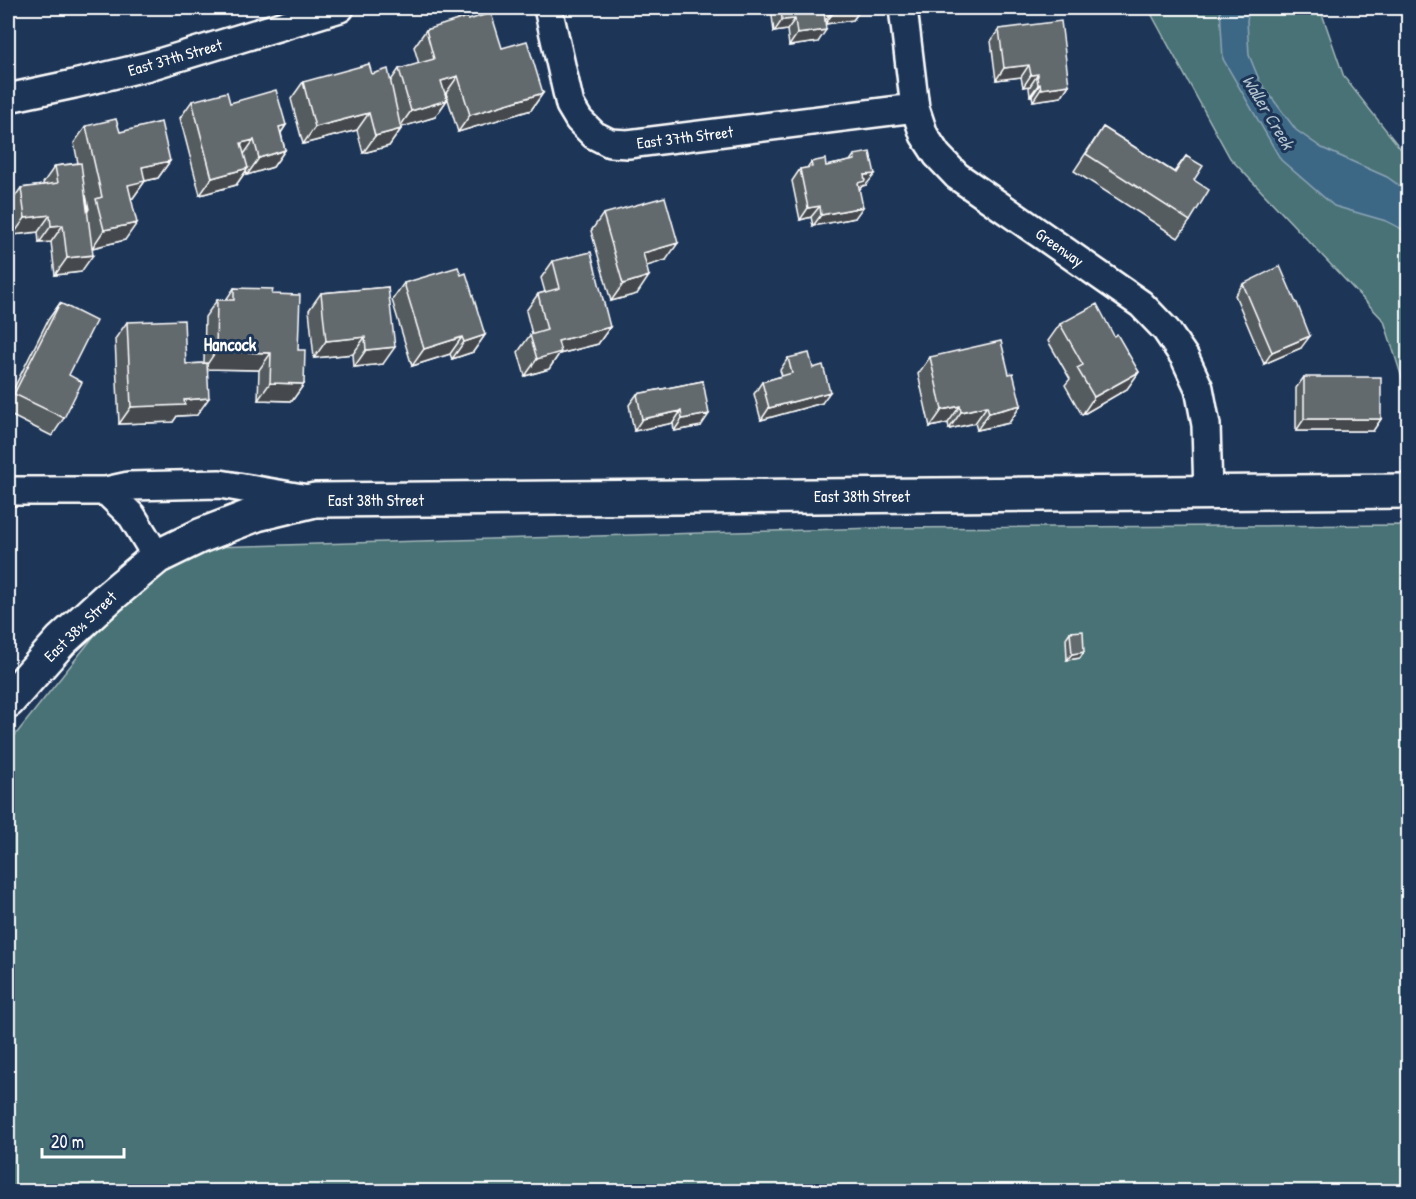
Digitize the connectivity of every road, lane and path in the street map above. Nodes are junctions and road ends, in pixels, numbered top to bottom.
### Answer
1 (340, 8) edge
2 (548, 8) edge
3 (903, 8) edge
4 (8, 98) edge
5 (915, 108) junction
6 (8, 491) edge
7 (106, 491) junction
8 (1408, 491) edge
9 (1209, 493) junction
10 (315, 500) junction
11 (157, 557) junction
12 (8, 701) edge

1 - 4 street, East 37th Street
2 - 5 street, East 37th Street
3 - 5 street, Greenway
5 - 9 street, Greenway
6 - 7 street, East 38th Street
7 - 10 street, East 38th Street
7 - 11 street
8 - 9 street, East 38th Street
9 - 10 street, East 38th Street
10 - 11 street, East 38th Street
11 - 12 street, East 38½ Street

